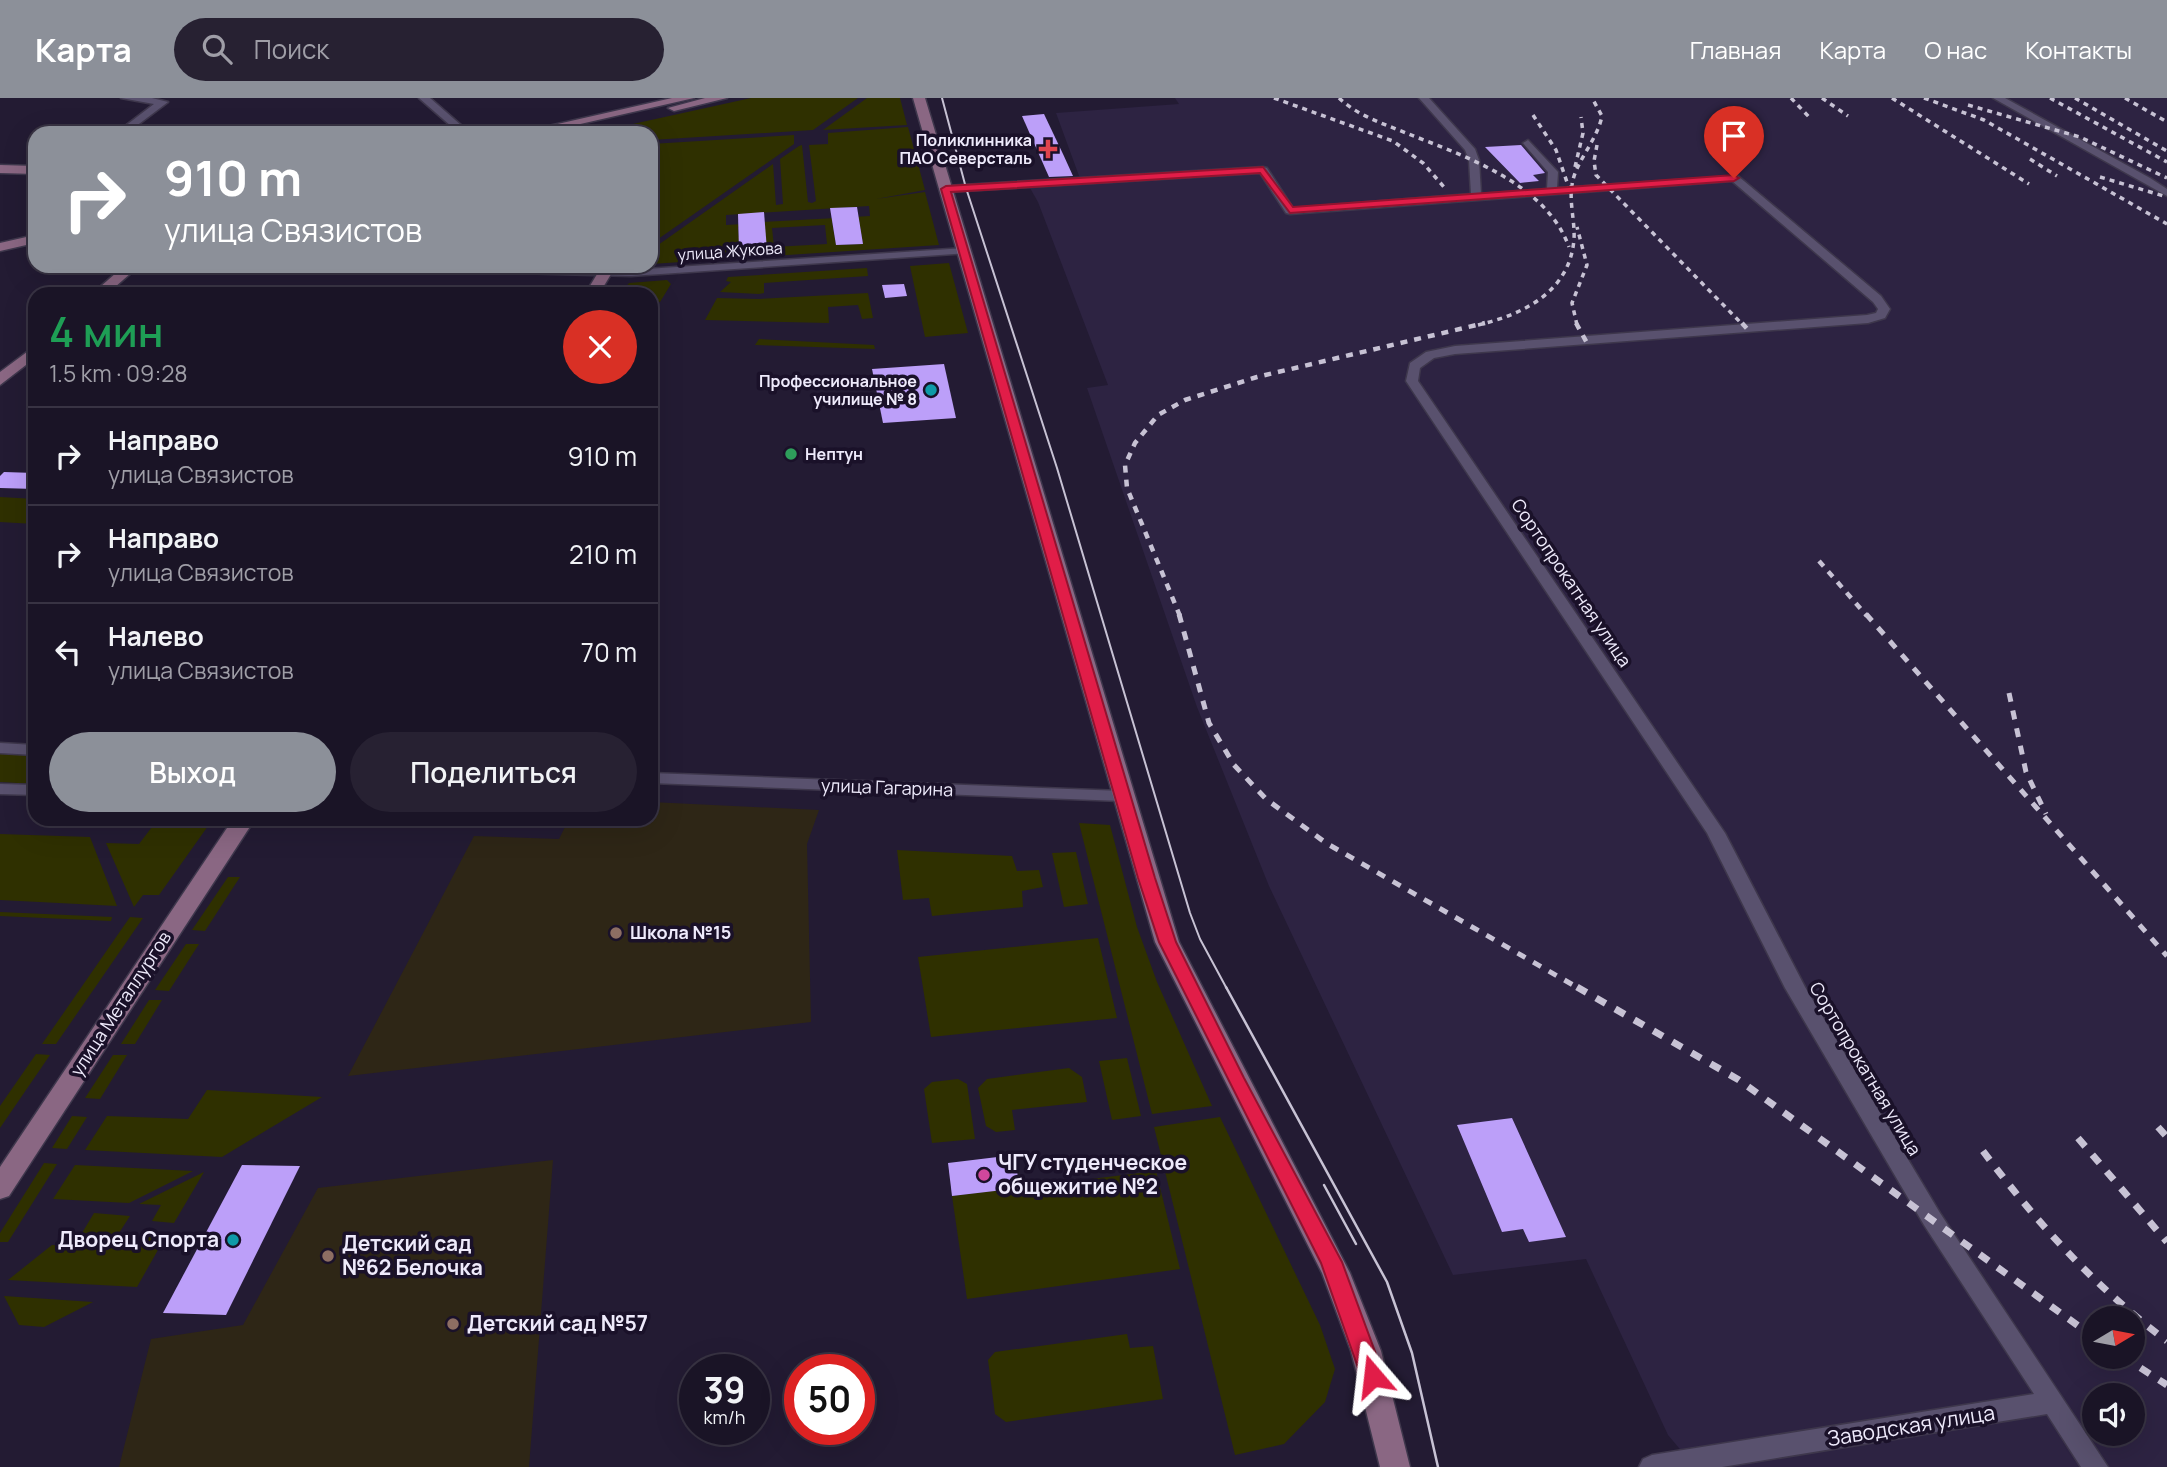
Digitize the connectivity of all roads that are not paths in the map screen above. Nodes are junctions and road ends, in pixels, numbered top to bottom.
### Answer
1 (126, 98) edge
2 (424, 98) edge
3 (688, 98) edge
4 (722, 98) edge
5 (919, 98) edge
6 (1423, 98) edge
7 (1998, 98) edge
8 (130, 126) edge
9 (456, 126) edge
10 (557, 126) edge
11 (592, 126) edge
12 (1528, 143) dead end
13 (0, 169) edge
14 (28, 170) edge
15 (946, 189) junction
16 (1552, 192) junction
17 (2167, 193) edge
18 (1476, 197) junction
19 (28, 241) edge
20 (0, 247) edge
21 (28, 249) edge
22 (965, 251) junction
23 (0, 255) edge
24 (658, 266) edge
25 (124, 273) edge
26 (107, 287) edge
27 (28, 356) edge
28 (0, 380) edge
29 (0, 748) edge
30 (28, 750) edge
31 (658, 778) edge
32 (0, 789) edge
33 (28, 790) edge
34 (1122, 796) junction
35 (239, 826) edge
36 (0, 1189) edge
37 (2053, 1402) junction
38 (1395, 1467) edge
39 (1652, 1467) edge
40 (2095, 1467) edge

1 - 8 street
2 - 9 street
3 - 10 main road
4 - 11 main road
5 - 15 main road
6 - 18 street
7 - 17 street
12 - 16 street
13 - 14 main road
15 - 18 street
15 - 22 main road
16 - 18 street
16 - 37 street, Сортопрокатная улица
19 - 20 main road
21 - 23 main road
22 - 24 street, улица Жукова
22 - 34 main road
25 - 26 main road
27 - 28 main road
29 - 30 street
31 - 34 street, улица Гагарина
32 - 33 street
34 - 38 main road
35 - 36 main road, улица Металлургов
37 - 39 street, Заводская улица
37 - 40 street

